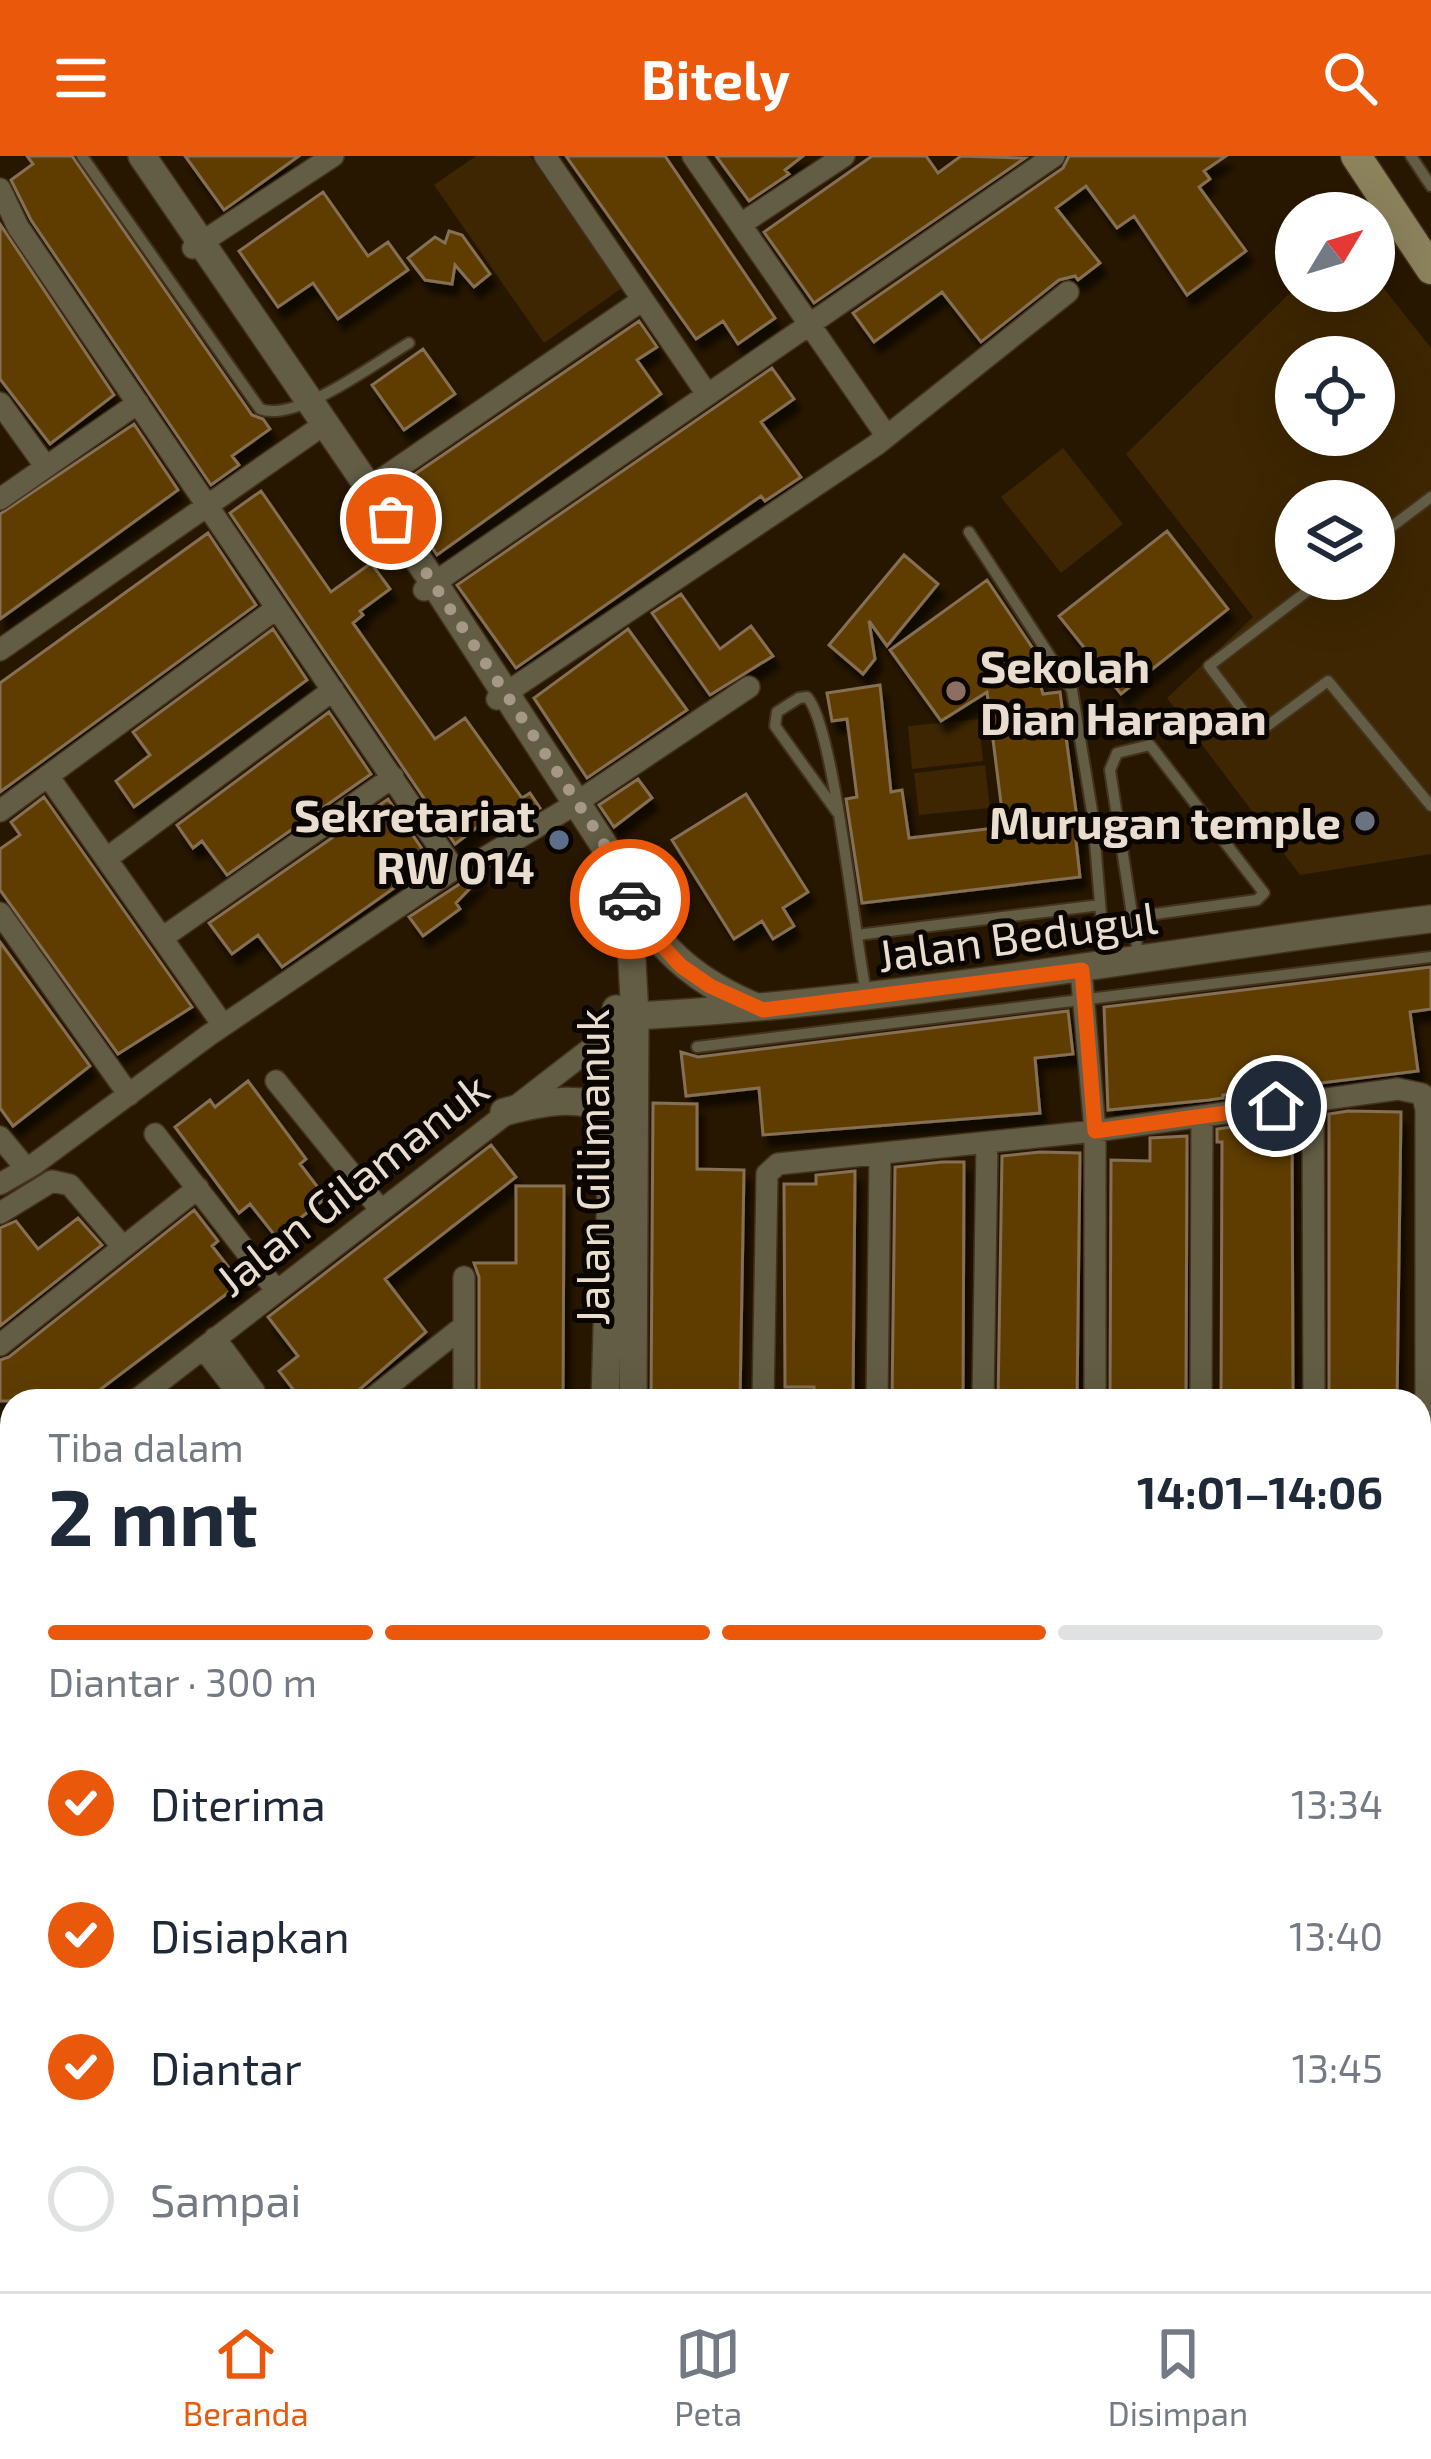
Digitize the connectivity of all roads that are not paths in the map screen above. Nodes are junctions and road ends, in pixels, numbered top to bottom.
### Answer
1 (82, 156) edge
2 (131, 156) edge
3 (142, 156) edge
4 (333, 156) edge
5 (544, 156) edge
6 (693, 156) edge
7 (844, 156) edge
8 (1054, 156) edge
9 (1356, 156) edge
10 (1411, 156) edge
11 (303, 164) edge
12 (1431, 186) edge
13 (0, 189) edge
14 (741, 224) junction
15 (198, 245) junction
16 (1431, 269) edge
17 (1068, 292) dead end
18 (641, 301) junction
19 (810, 325) junction
20 (409, 343) dead end
21 (707, 394) junction
22 (0, 403) edge
23 (138, 403) junction
24 (309, 413) junction
25 (886, 434) junction
26 (46, 467) junction
27 (364, 491) junction
28 (0, 499) edge
29 (207, 505) junction
30 (1428, 505) edge
31 (1395, 526) edge
32 (969, 532) dead end
33 (429, 586) junction
34 (1295, 600) edge
35 (277, 608) junction
36 (0, 650) edge
37 (749, 687) dead end
38 (333, 690) junction
39 (502, 696) junction
40 (48, 776) junction
41 (393, 777) junction
42 (572, 806) junction
43 (1431, 806) edge
44 (0, 811) edge
45 (837, 812) junction
46 (602, 852) junction
47 (106, 859) junction
48 (454, 868) junction
49 (624, 889) junction
50 (1100, 905) junction
51 (0, 913) edge
52 (1133, 916) junction
53 (1431, 919) edge
54 (857, 935) junction
55 (162, 938) junction
56 (1431, 957) edge
57 (1139, 962) junction
58 (1093, 968) junction
59 (867, 999) junction
60 (1083, 1000) junction
61 (763, 1010) junction
62 (626, 1022) junction
63 (224, 1025) junction
64 (697, 1047) dead end
65 (276, 1081) dead end
66 (129, 1095) junction
67 (1313, 1101) junction
68 (612, 1110) junction
69 (504, 1112) junction
70 (1202, 1116) junction
71 (1095, 1131) junction
72 (155, 1134) dead end
73 (0, 1137) edge
74 (987, 1143) junction
75 (880, 1156) junction
76 (25, 1167) junction
77 (0, 1184) edge
78 (198, 1188) junction
79 (380, 1209) junction
80 (0, 1213) edge
81 (123, 1247) junction
82 (464, 1277) dead end
83 (276, 1290) junction
84 (464, 1326) junction
85 (209, 1343) junction
86 (0, 1345) edge
87 (150, 1389) edge
88 (237, 1389) edge
89 (252, 1389) edge
90 (385, 1389) edge
91 (464, 1389) edge
92 (605, 1389) edge
93 (633, 1389) edge
94 (764, 1389) edge
95 (877, 1389) edge
96 (983, 1389) edge
97 (1095, 1389) edge
98 (1201, 1389) edge
99 (1313, 1389) edge
100 (1425, 1389) edge

1 - 24 lane
2 - 15 street
3 - 15 street
4 - 11 street
5 - 18 street
6 - 14 street
7 - 14 street
8 - 19 street
9 - 16 main road
10 - 12 lane
11 - 15 street
13 - 23 street
14 - 19 street
15 - 24 street, Jalan Gilimanuk
17 - 25 street
18 - 21 street
18 - 27 street
19 - 21 street
19 - 25 street
20 - 24 lane
21 - 33 street
22 - 26 street
23 - 26 street
23 - 29 street
24 - 27 street, Jalan Gilimanuk
24 - 29 street
25 - 39 street
26 - 28 street
27 - 33 street, Jalan Gilimanuk
29 - 35 street
29 - 36 street
30 - 31 lane
32 - 50 lane
33 - 39 street, Jalan Gilimanuk
34 - 43 lane
35 - 38 street
35 - 40 street
37 - 42 street
38 - 41 street
38 - 47 street
39 - 42 street, Jalan Gilimanuk
40 - 44 street
40 - 47 street
41 - 48 street
41 - 55 street
42 - 46 street, Jalan Gilimanuk
42 - 48 street
45 - 45 lane
45 - 54 lane
46 - 49 street, Jalan Gilimanuk
46 - 62 street, Jalan Gilimanuk
47 - 55 street
48 - 63 street
49 - 61 street
49 - 62 street, Jalan Gilimanuk
50 - 54 lane
50 - 58 lane
51 - 66 street
52 - 52 lane
52 - 57 lane
53 - 57 street, Jalan Bedugul
54 - 59 lane
55 - 63 street
56 - 60 lane
57 - 58 street, Jalan Bedugul
58 - 59 street, Jalan Bedugul
58 - 60 street
59 - 61 street, Jalan Bedugul
60 - 64 lane
60 - 71 street
61 - 62 street, Jalan Bedugul
62 - 68 street, Jalan Gilimanuk
62 - 69 street, Jalan Gilamanuk
62 - 93 street, Jalan Gilimanuk
63 - 66 street
65 - 79 street
66 - 76 street
67 - 70 street
67 - 99 street
67 - 100 street
68 - 69 street
68 - 92 street, Jalan Gilimanuk
69 - 79 street, Jalan Gilamanuk
70 - 71 street
70 - 98 street
71 - 74 street
71 - 97 street
72 - 78 street
73 - 76 street
74 - 75 street
74 - 96 street
75 - 94 street
75 - 95 street
76 - 77 street
78 - 81 street
78 - 83 street
79 - 83 street, Jalan Gilamanuk
80 - 81 street
81 - 86 street
82 - 84 street
83 - 85 street, Jalan Gilamanuk
84 - 90 street
84 - 91 street
85 - 87 street, Jalan Gilamanuk
85 - 88 street
85 - 89 street

